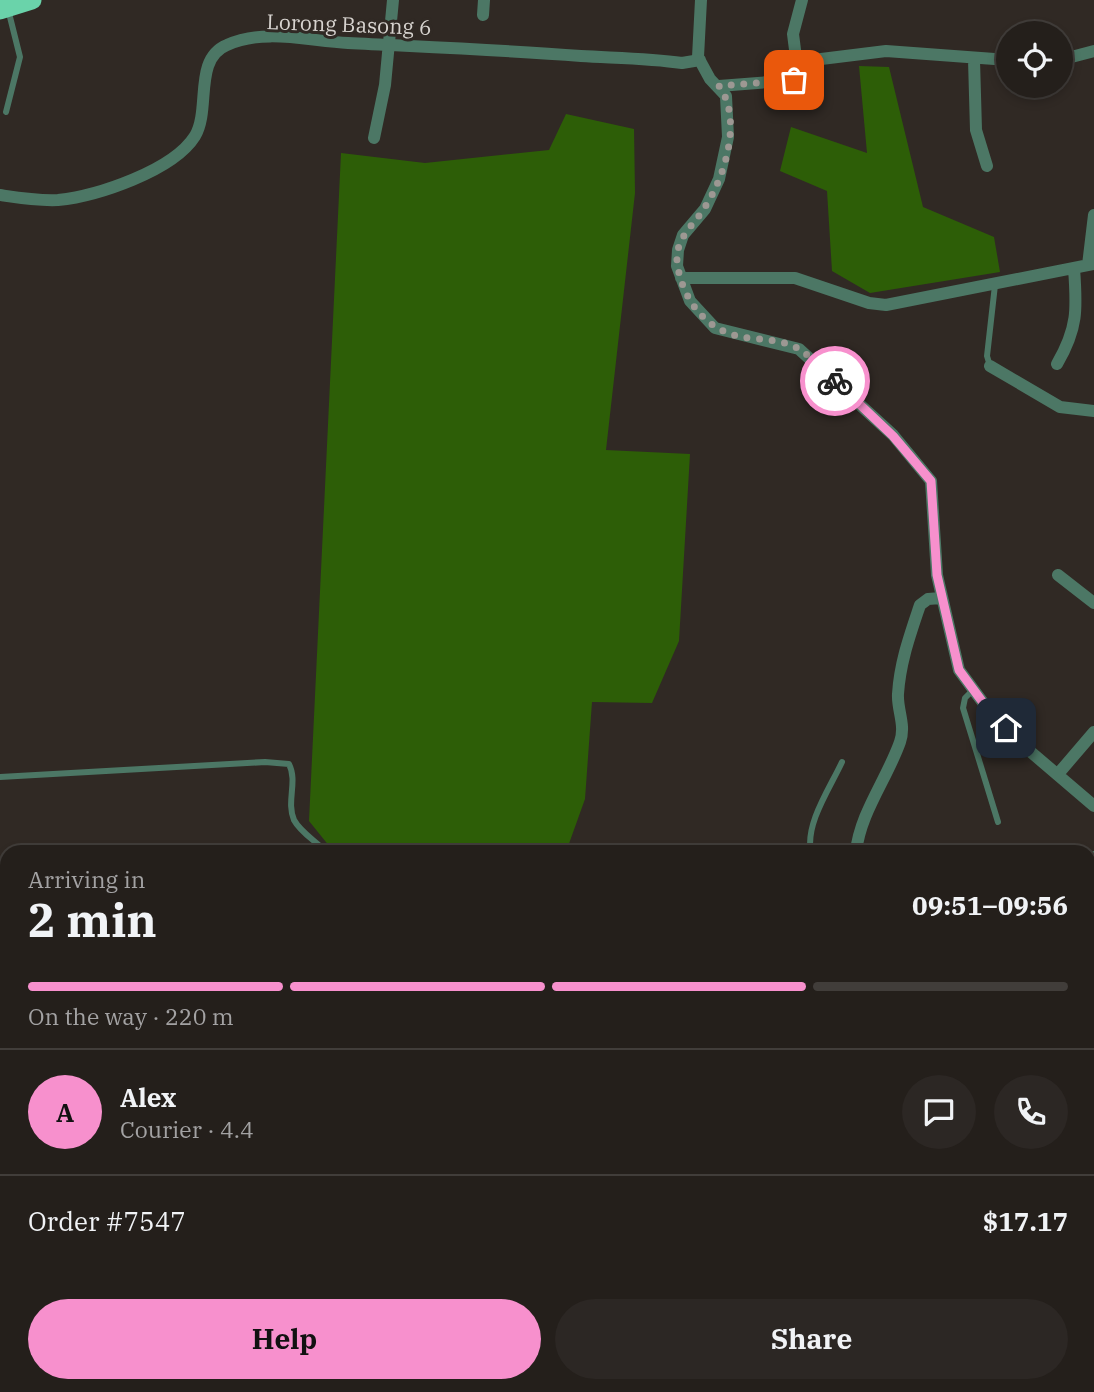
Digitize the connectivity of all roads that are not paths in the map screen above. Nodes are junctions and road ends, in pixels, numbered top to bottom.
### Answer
1 (32, 0) edge
2 (393, 0) edge
3 (484, 0) edge
4 (701, 0) edge
5 (802, 0) edge
6 (4, 6) edge
7 (483, 15) dead end
8 (390, 44) junction
9 (1094, 51) edge
10 (1073, 57) edge
11 (699, 60) junction
12 (974, 60) junction
13 (996, 60) edge
14 (797, 62) junction
15 (719, 86) junction
16 (6, 112) dead end
17 (374, 138) dead end
18 (987, 166) dead end
19 (0, 195) edge
20 (1094, 215) edge
21 (1091, 265) edge
22 (1074, 268) junction
23 (681, 278) junction
24 (995, 285) junction
25 (1057, 364) dead end
26 (990, 366) joint
27 (1094, 411) edge
28 (1058, 575) dead end
29 (941, 598) junction
30 (1094, 603) edge
31 (973, 689) junction
32 (1094, 732) edge
33 (842, 762) dead end
34 (1058, 775) junction
35 (0, 777) edge
36 (1094, 806) edge
37 (998, 822) dead end
38 (319, 845) edge
39 (810, 845) edge
40 (858, 845) edge

1 - 6 highway
2 - 8 street
3 - 7 street
4 - 11 street
5 - 14 street
6 - 16 lane
8 - 11 street, Lorong Basong 6
8 - 17 street
8 - 19 street, Lorong Basong 6
9 - 10 street
11 - 15 street
12 - 13 street
12 - 14 street
12 - 18 street
14 - 15 street
15 - 23 street
20 - 21 street
21 - 22 street
22 - 24 street
22 - 25 street
23 - 24 street
23 - 29 street
24 - 26 lane
26 - 27 street
28 - 30 street
29 - 31 street
29 - 40 street
31 - 34 street
31 - 37 lane
32 - 34 street
33 - 39 lane
34 - 36 street
35 - 38 lane

